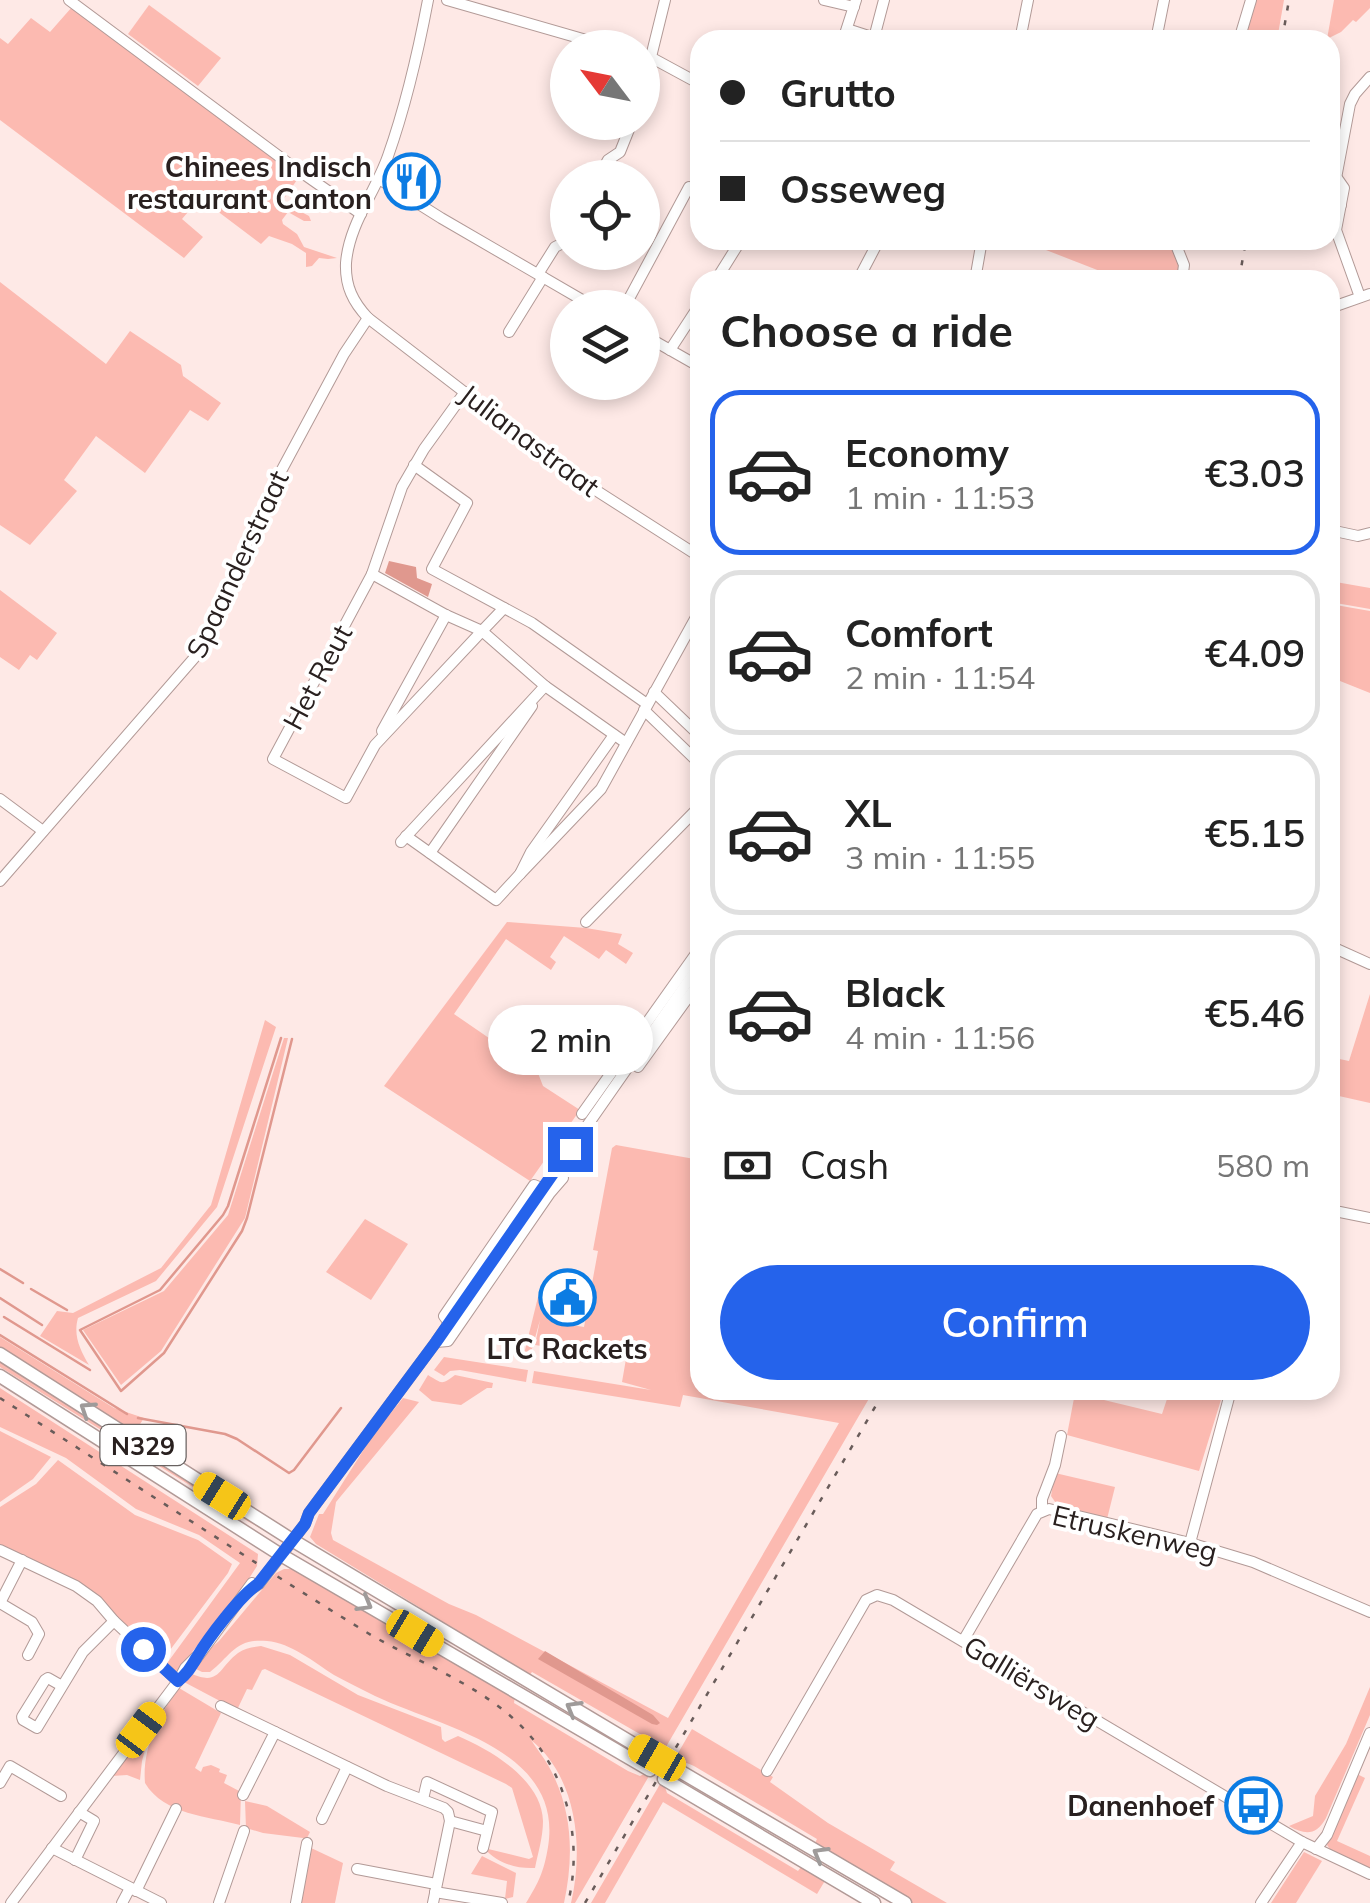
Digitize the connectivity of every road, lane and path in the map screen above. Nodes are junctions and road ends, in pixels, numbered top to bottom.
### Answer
1 (68, 0) edge
2 (428, 0) edge
3 (447, 0) edge
4 (664, 0) edge
5 (824, 0) edge
6 (884, 0) edge
7 (1028, 0) edge
8 (1164, 0) edge
9 (1251, 0) edge
10 (855, 4) edge
11 (551, 30) edge
12 (655, 30) edge
13 (847, 30) edge
14 (879, 30) edge
15 (1022, 30) edge
16 (1158, 30) edge
17 (1242, 30) edge
18 (660, 64) edge
19 (1370, 77) edge
20 (690, 79) edge
21 (625, 140) edge
22 (1340, 157) edge
23 (608, 160) edge
24 (379, 179) junction
25 (689, 188) dead end
26 (361, 214) junction
27 (1340, 239) edge
28 (550, 257) edge
29 (540, 276) junction
30 (564, 290) edge
31 (634, 290) edge
32 (1365, 296) edge
33 (1340, 305) edge
34 (368, 318) junction
35 (690, 319) edge
36 (510, 332) dead end
37 (660, 344) edge
38 (670, 350) junction
39 (690, 361) edge
40 (465, 392) junction
41 (414, 465) junction
42 (1340, 532) edge
43 (1370, 533) edge
44 (690, 549) edge
45 (372, 574) junction
46 (504, 608) junction
47 (446, 615) junction
48 (690, 628) edge
49 (482, 630) junction
50 (545, 686) junction
51 (654, 692) junction
52 (537, 697) junction
53 (645, 707) junction
54 (690, 726) edge
55 (614, 735) junction
56 (626, 743) junction
57 (375, 745) junction
58 (690, 754) edge
59 (0, 799) edge
60 (690, 816) edge
61 (43, 831) junction
62 (430, 853) junction
63 (520, 874) junction
64 (0, 881) edge
65 (586, 922) dead end
66 (1340, 950) edge
67 (690, 963) edge
68 (1370, 964) edge
69 (690, 981) edge
70 (690, 992) edge
71 (668, 1018) junction
72 (589, 1109) junction
73 (563, 1178) dead end
74 (546, 1190) junction
75 (1340, 1212) edge
76 (1370, 1218) edge
77 (436, 1342) junction
78 (0, 1354) edge
79 (0, 1376) edge
80 (1228, 1400) edge
81 (1060, 1436) dead end
82 (1042, 1511) junction
83 (290, 1538) junction
84 (1190, 1543) junction
85 (0, 1550) edge
86 (278, 1553) junction
87 (22, 1560) junction
88 (0, 1603) edge
89 (1370, 1612) edge
90 (114, 1621) junction
91 (963, 1641) junction
92 (28, 1655) dead end
93 (178, 1681) junction
94 (62, 1686) junction
95 (221, 1706) dead end
96 (275, 1732) junction
97 (1370, 1733) edge
98 (347, 1767) junction
99 (767, 1771) dead end
100 (0, 1782) edge
101 (244, 1795) dead end
102 (61, 1796) dead end
103 (423, 1799) junction
104 (176, 1810) dead end
105 (79, 1812) junction
106 (322, 1819) dead end
107 (450, 1822) junction
108 (244, 1831) dead end
109 (487, 1832) junction
110 (1302, 1842) junction
111 (308, 1843) dead end
112 (52, 1848) junction
113 (482, 1848) dead end
114 (1316, 1849) junction
115 (75, 1860) junction
116 (356, 1868) dead end
117 (1370, 1874) edge
118 (133, 1889) junction
119 (435, 1893) edge
120 (11, 1903) edge
121 (122, 1903) edge
122 (162, 1903) edge
123 (219, 1903) edge
124 (296, 1903) edge
125 (502, 1903) edge
126 (874, 1903) edge
127 (905, 1903) edge
128 (1261, 1903) edge

1 - 26 street
2 - 24 street
3 - 11 street
4 - 12 street
5 - 10 street
6 - 14 street
7 - 15 street
8 - 16 street
9 - 17 street
10 - 13 street
18 - 20 street
19 - 22 street
21 - 23 street
24 - 26 street
24 - 29 street
25 - 31 street
26 - 34 street
27 - 32 street
28 - 29 street
29 - 30 street
29 - 36 street
32 - 33 street
34 - 40 street, Julianastraat
34 - 61 street, Spaanderstraat
35 - 38 street
37 - 38 street
38 - 39 street
40 - 41 street, Het Reut
40 - 44 street, Julianastraat
41 - 45 street, Het Reut
41 - 46 street
42 - 43 street
45 - 47 street
45 - 57 street, Het Reut
46 - 49 street, Het Reut
46 - 53 street
47 - 49 street
47 - 57 street, Het Reut
48 - 51 street
49 - 50 street
49 - 57 street, Het Reut
50 - 52 street
50 - 55 street
51 - 53 street
51 - 54 street
52 - 62 street
52 - 62 street
53 - 56 street
53 - 58 street
55 - 56 street
55 - 63 street
56 - 63 street
59 - 61 street
60 - 65 street
61 - 64 street, Spaanderstraat
62 - 63 street
66 - 68 street
67 - 72 street
69 - 71 street
70 - 71 street
71 - 72 street
72 - 74 street
73 - 74 street
74 - 77 street
74 - 77 street
75 - 76 street
77 - 83 street
83 -> 78 main road, N329
79 - 86 main road, N329
80 - 84 street
81 - 82 street
82 - 84 street, Etruskenweg
82 - 91 street, Etruskenweg
83 - 86 street
86 -> 83 main road, N329
84 - 89 street, Etruskenweg
85 - 87 street
86 - 93 street
87 - 88 street
87 - 90 street
88 - 92 street
90 - 93 street
90 - 94 street
91 - 99 street, Galliërsweg
91 - 110 street, Galliërsweg
93 - 105 street
94 - 94 street
95 - 96 street
96 - 98 street
96 - 101 street
97 - 114 street
98 - 103 street
98 - 106 street
100 - 102 street
103 - 107 street
103 - 109 street
104 - 118 street
105 - 112 street
105 - 115 street
107 - 109 street
107 - 119 street
108 - 123 street
109 - 113 street
110 - 114 street, Galliërsweg
110 - 128 street
111 - 124 street
112 - 115 street
112 - 120 street
114 - 117 street, Galliërsweg
115 - 118 street
116 - 119 street
118 - 121 street
118 - 122 street
119 - 125 street
127 -> 126 main road

